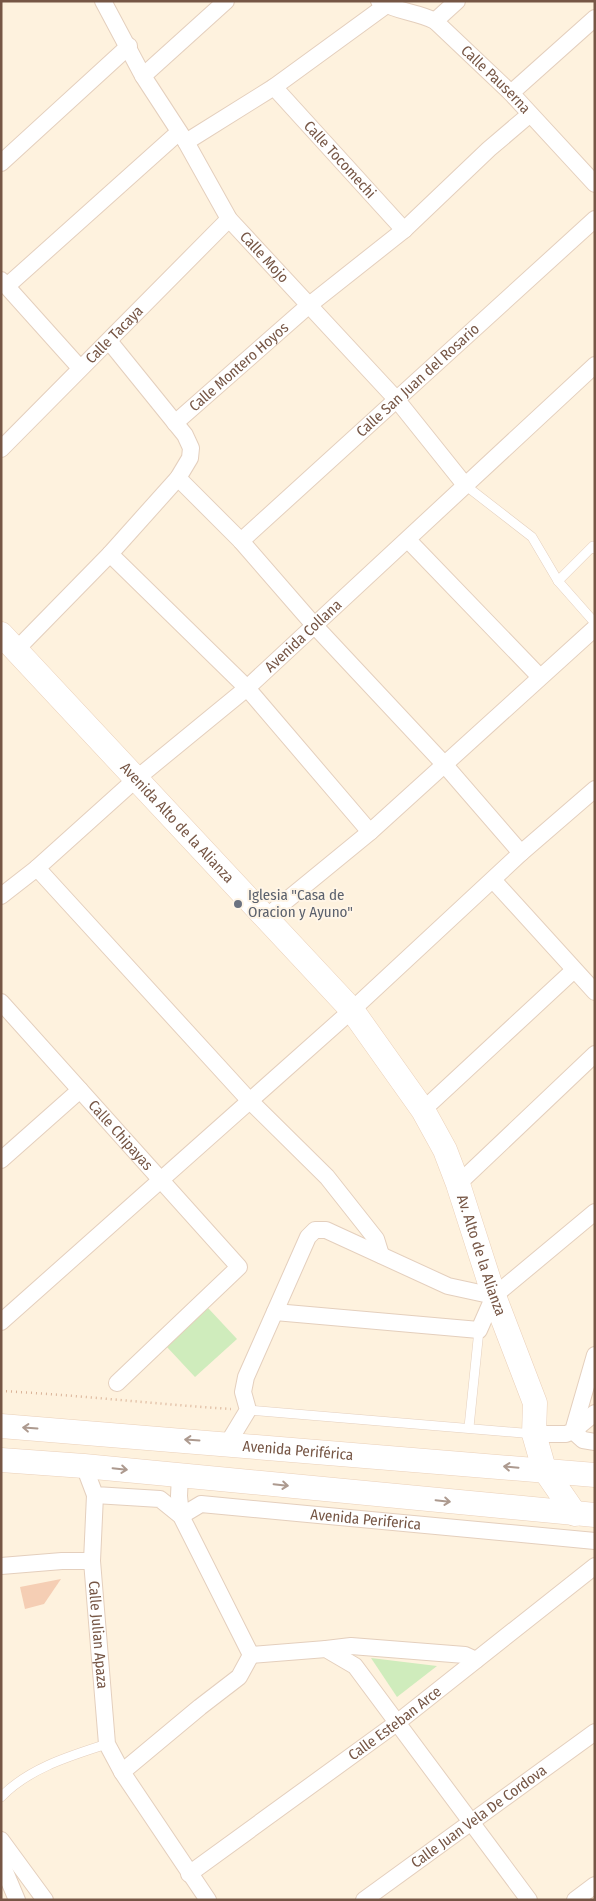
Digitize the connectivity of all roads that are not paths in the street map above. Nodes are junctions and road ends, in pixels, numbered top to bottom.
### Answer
1 (103, 1) edge
2 (226, 1) edge
3 (457, 1) edge
4 (386, 3) edge
5 (595, 18) edge
6 (435, 21) junction
7 (129, 46) junction
8 (143, 76) junction
9 (274, 87) junction
10 (511, 93) junction
11 (529, 115) junction
12 (182, 137) junction
13 (1, 163) edge
14 (595, 184) edge
15 (228, 219) junction
16 (595, 219) edge
17 (404, 230) junction
18 (4, 283) edge
19 (308, 306) junction
20 (109, 341) junction
21 (595, 365) edge
22 (80, 368) junction
23 (397, 400) junction
24 (175, 423) junction
25 (4, 440) edge
26 (178, 478) junction
27 (465, 484) junction
28 (408, 540) junction
29 (241, 541) junction
30 (595, 549) edge
31 (110, 554) junction
32 (558, 581) junction
33 (595, 623) edge
34 (314, 624) junction
35 (595, 628) edge
36 (8, 642) edge
37 (540, 677) junction
38 (247, 688) junction
39 (444, 764) junction
40 (136, 779) junction
41 (592, 799) edge
42 (370, 832) junction
43 (521, 853) junction
44 (37, 868) junction
45 (494, 880) junction
46 (1, 896) edge
47 (265, 918) junction
48 (574, 970) junction
49 (595, 992) edge
50 (1, 1002) edge
51 (352, 1010) junction
52 (595, 1054) edge
53 (80, 1090) junction
54 (249, 1100) junction
55 (423, 1110) junction
56 (1, 1160) edge
57 (160, 1180) junction
58 (458, 1184) junction
59 (595, 1212) edge
60 (381, 1255) junction
61 (494, 1296) junction
62 (275, 1312) junction
63 (4, 1314) edge
64 (479, 1330) junction
65 (595, 1355) edge
66 (117, 1383) dead end
67 (248, 1410) junction
68 (595, 1412) edge
69 (1, 1426) edge
70 (468, 1427) junction
71 (573, 1431) junction
72 (534, 1434) junction
73 (595, 1442) edge
74 (228, 1443) junction
75 (1, 1460) edge
76 (84, 1466) junction
77 (544, 1469) junction
78 (180, 1475) junction
79 (595, 1475) edge
80 (95, 1495) junction
81 (585, 1514) edge
82 (180, 1516) junction
83 (594, 1543) edge
84 (92, 1561) junction
85 (1, 1566) edge
86 (595, 1566) edge
87 (326, 1649) junction
88 (251, 1655) junction
89 (476, 1660) junction
90 (398, 1722) junction
91 (595, 1732) edge
92 (107, 1744) junction
93 (122, 1772) junction
94 (1, 1797) edge
95 (471, 1822) junction
96 (1, 1840) edge
97 (1, 1862) edge
98 (189, 1874) junction
99 (595, 1885) edge
100 (17, 1900) edge
101 (45, 1900) edge
102 (208, 1900) edge
103 (364, 1900) edge
104 (529, 1900) edge
105 (574, 1900) edge

1 - 7 street, Calle Mojo
2 - 8 street
3 - 6 street
4 - 6 street, Calle Pauserna
4 - 9 street
5 - 10 street
6 - 10 street, Calle Pauserna
7 - 8 street, Calle Mojo
7 - 13 street
8 - 12 street, Calle Mojo
9 - 12 street
9 - 17 street, Calle Tocomechi
10 - 11 street, Calle Pauserna
11 - 14 street, Calle Pauserna
11 - 17 street, Calle Montero Hoyos
12 - 15 street, Calle Mojo
12 - 18 street
15 - 19 street, Calle Mojo
15 - 20 street, Calle Tacaya
16 - 23 street, Calle San Juan del Rosario
17 - 19 street, Calle Montero Hoyos
18 - 22 street
19 - 23 street, Calle Mojo
19 - 24 street, Calle Montero Hoyos
20 - 22 street, Calle Tacaya
20 - 24 street
21 - 27 street, Avenida Collana
22 - 25 street, Calle Tacaya
23 - 27 street, Calle Mojo
23 - 29 street, Calle San Juan del Rosario
24 - 26 street, Calle Montero Hoyos
26 - 29 street
26 - 31 street, Calle Montero Hoyos
27 - 28 street, Avenida Collana
27 - 32 lane
28 - 34 street, Avenida Collana
28 - 37 street
29 - 34 street
30 - 32 lane
31 - 36 street, Calle Montero Hoyos
31 - 38 street
32 - 33 lane
34 - 38 street, Avenida Collana
34 - 39 street
35 - 37 street
36 - 40 street, Avenida Alto de la Alianza
37 - 39 street
38 - 40 street, Avenida Collana
38 - 42 street
39 - 42 street
39 - 43 street
40 - 44 street, Avenida Collana
40 - 47 street, Avenida Alto de la Alianza
41 - 43 street
42 - 47 street
43 - 45 street
44 - 46 street, Avenida Collana
44 - 54 street
45 - 48 street
45 - 51 street
47 - 51 street, Avenida Alto de la Alianza
48 - 49 street
48 - 55 street
50 - 53 street, Calle Chipayas
51 - 54 street
51 - 55 street, Av. Alto de la Alianza
52 - 58 street
53 - 56 street
53 - 57 street, Calle Chipayas
54 - 57 street
54 - 60 street
55 - 58 street, Av. Alto de la Alianza
57 - 63 street
57 - 66 street, Calle Chipayas
58 - 61 street, Av. Alto de la Alianza
59 - 61 street
60 - 61 street
60 - 62 street
61 - 64 street
61 - 72 street, Av. Alto de la Alianza
62 - 64 street
62 - 67 street
64 - 70 lane
65 - 71 street
67 - 70 lane
67 - 74 street
68 - 71 street
74 -> 69 street, Avenida Periférica
70 - 72 lane
71 - 72 street
71 - 73 street
72 - 77 street, Av. Alto de la Alianza
77 -> 74 street, Avenida Periférica
75 - 76 street
76 -> 78 street
76 - 80 street
77 - 79 street, Avenida Periférica
77 - 81 street, Av. Alto de la Alianza
78 -> 81 street
78 - 82 street
80 - 82 street
80 - 84 street, Calle Julian Apaza
81 - 83 street
82 - 83 street, Avenida Periferica
82 - 88 street
84 - 85 street
84 - 92 street, Calle Julian Apaza
86 - 89 street, Calle Esteban Arce
87 - 88 street
87 - 89 street
87 - 90 street
88 - 93 street
89 - 90 street, Calle Esteban Arce
90 - 95 street
90 - 98 street, Calle Esteban Arce
91 - 95 street, Calle Juan Vela De Cordova
92 - 93 street, Calle Julian Apaza
92 - 94 lane
93 - 98 street, Calle Julian Apaza
95 - 103 street, Calle Juan Vela De Cordova
95 - 104 street
96 - 101 street
97 - 100 street
98 - 102 street, Calle Julian Apaza
99 - 105 street

